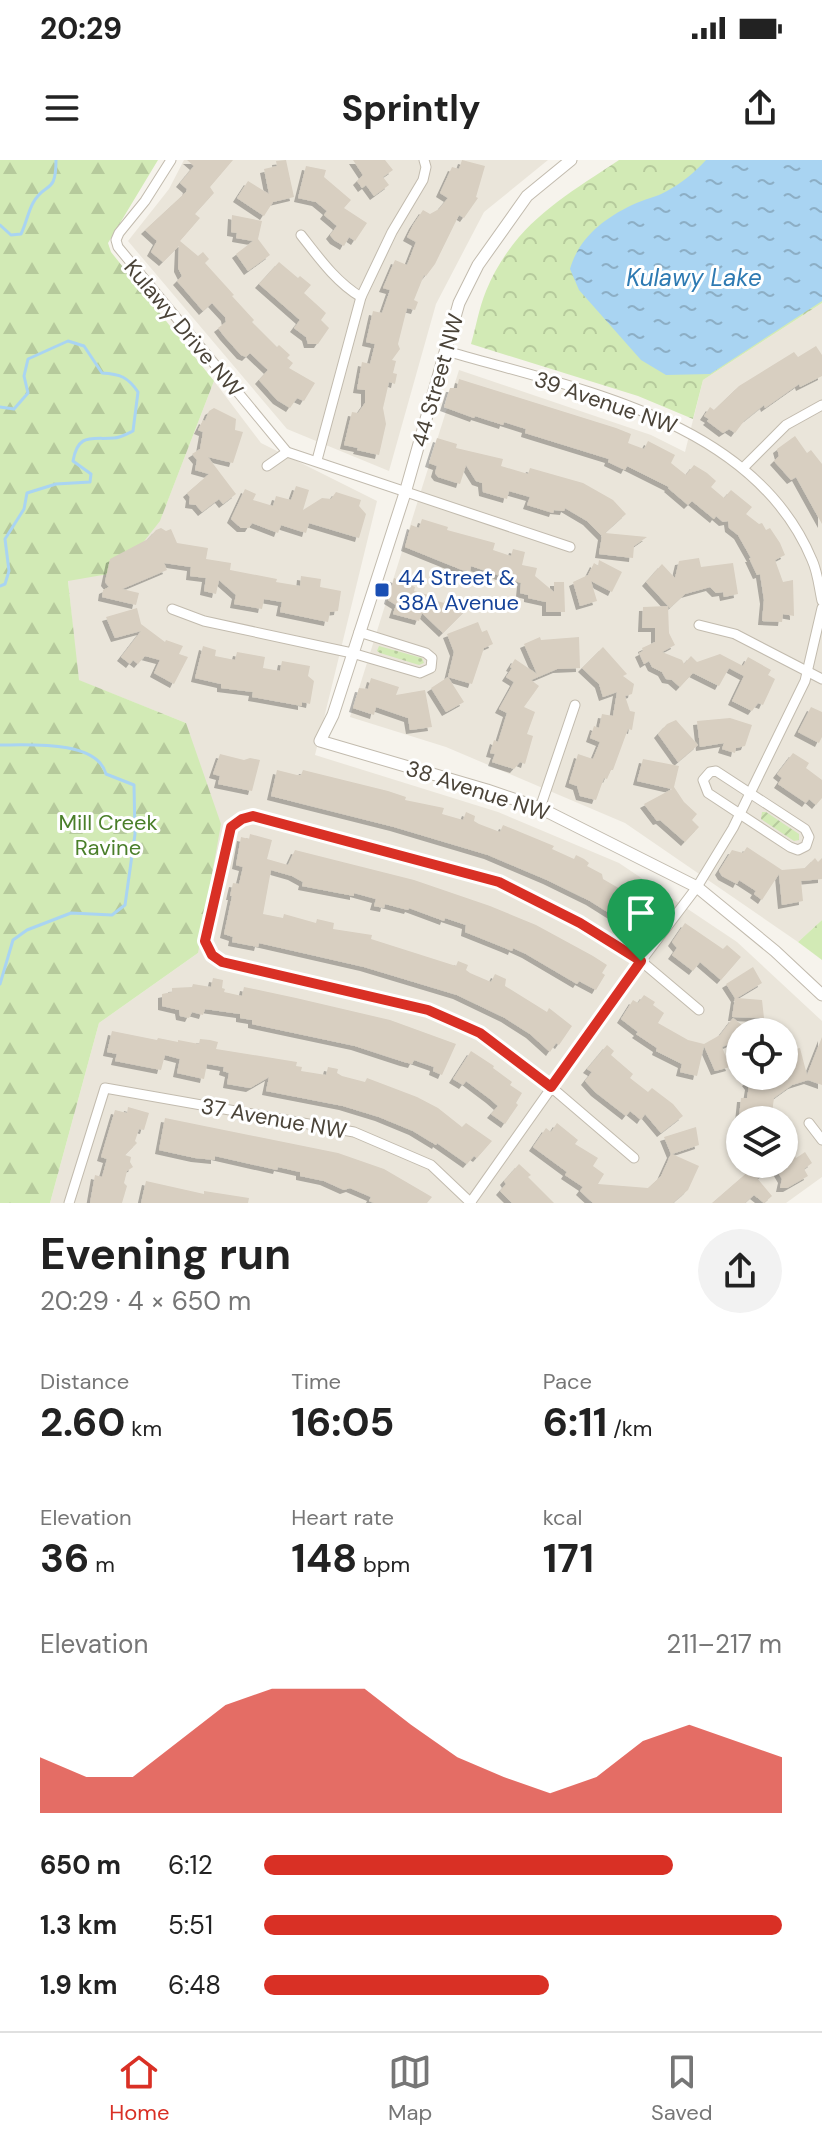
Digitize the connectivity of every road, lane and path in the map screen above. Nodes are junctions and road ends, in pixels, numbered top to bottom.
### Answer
1 (171, 160) edge
2 (424, 160) edge
3 (571, 160) edge
4 (301, 235) dead end
5 (361, 297) junction
6 (446, 351) junction
7 (822, 405) edge
8 (287, 452) junction
9 (317, 460) junction
10 (267, 466) dead end
11 (744, 467) junction
12 (405, 493) junction
13 (570, 547) dead end
14 (822, 601) edge
15 (822, 608) edge
16 (172, 609) dead end
17 (699, 625) dead end
18 (359, 632) junction
19 (352, 653) junction
20 (807, 672) junction
21 (822, 679) edge
22 (575, 705) dead end
23 (320, 741) joint
24 (752, 795) junction
25 (540, 808) junction
26 (740, 815) junction
27 (697, 887) junction
28 (641, 961) junction
29 (822, 995) edge
30 (699, 1010) dead end
31 (551, 1087) junction
32 (809, 1123) dead end
33 (822, 1140) edge
34 (634, 1158) dead end
35 (69, 1203) edge
36 (470, 1203) edge

1 - 8 street, Kulawy Drive NW
2 - 5 street
3 - 6 street, 44 Street NW
4 - 5 street
5 - 9 street
6 - 11 street, 39 Avenue NW
6 - 12 street, 44 Street NW
7 - 11 street
8 - 9 street
8 - 10 street
9 - 12 street
11 - 14 street, 39 Avenue NW
12 - 13 street
12 - 18 street, 44 Street NW
15 - 20 street
16 - 19 street
17 - 20 street
18 - 19 street, 44 Street NW
18 - 19 street
19 - 23 street, 44 Street NW
20 - 21 street
20 - 24 street
22 - 25 street
23 - 25 street, 38 Avenue NW
24 - 26 street
24 - 26 street
24 - 26 street
25 - 27 street, 38 Avenue NW
26 - 27 street
27 - 28 street
27 - 29 street, 38 Avenue NW
28 - 30 street
28 - 31 street
28 - 31 street
31 - 34 street
31 - 36 street
32 - 33 street
35 - 36 street, 37 Avenue NW

